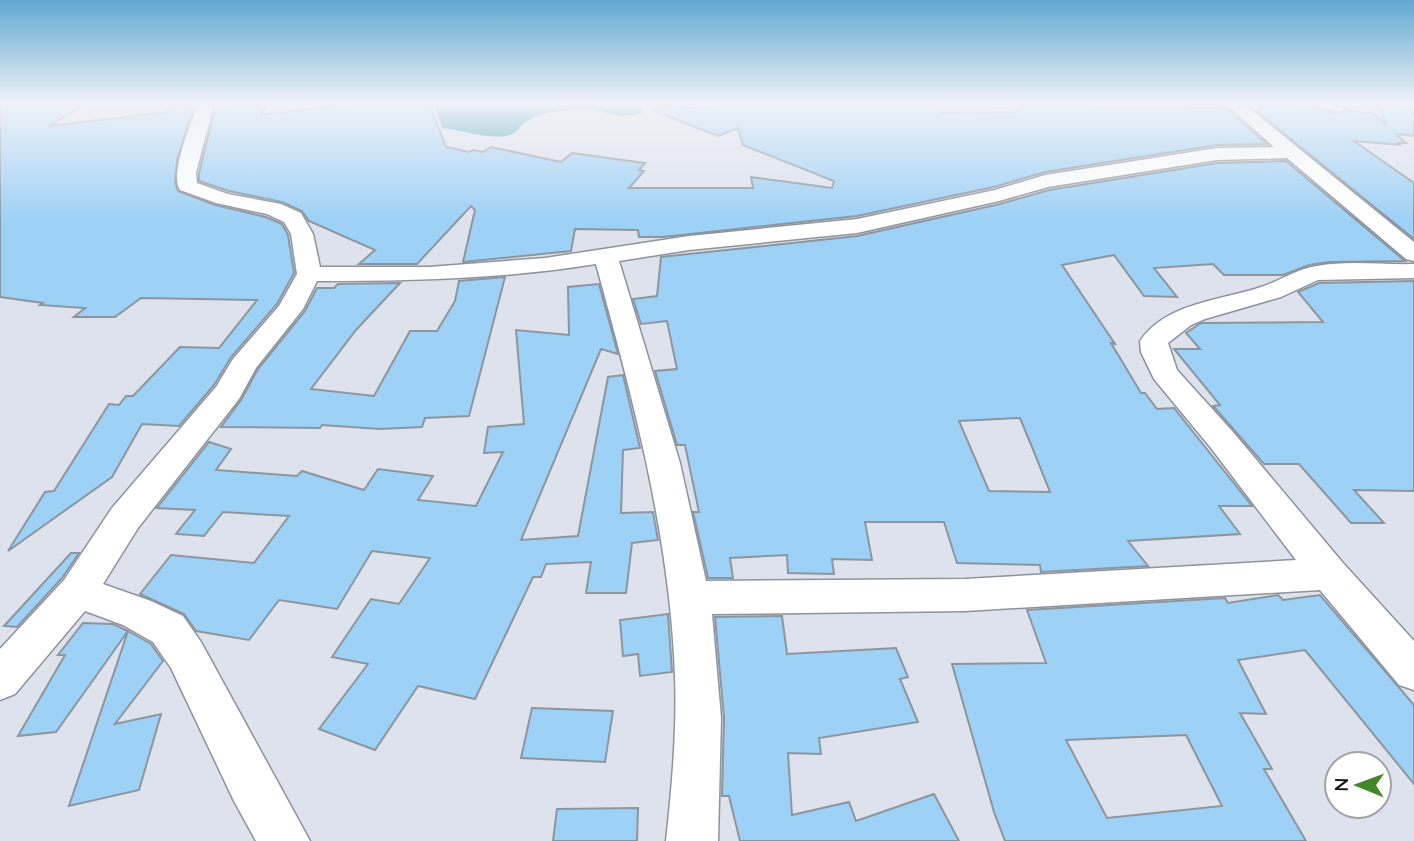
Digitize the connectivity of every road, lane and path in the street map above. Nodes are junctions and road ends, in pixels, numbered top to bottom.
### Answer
1 (195, 142) edge
2 (1279, 142) edge
3 (1290, 152) junction
4 (1414, 254) edge
5 (606, 256) junction
6 (1414, 271) edge
7 (309, 274) junction
8 (1329, 574) junction
9 (78, 591) junction
10 (689, 598) junction
11 (1414, 671) edge
12 (0, 680) edge
13 (284, 841) edge
14 (692, 841) edge

1 - 7 street
2 - 3 street
3 - 4 street
3 - 5 street
5 - 7 street
5 - 10 street
6 - 8 street
7 - 9 street
8 - 10 street
8 - 11 street
9 - 12 street
9 - 13 street
10 - 14 street

